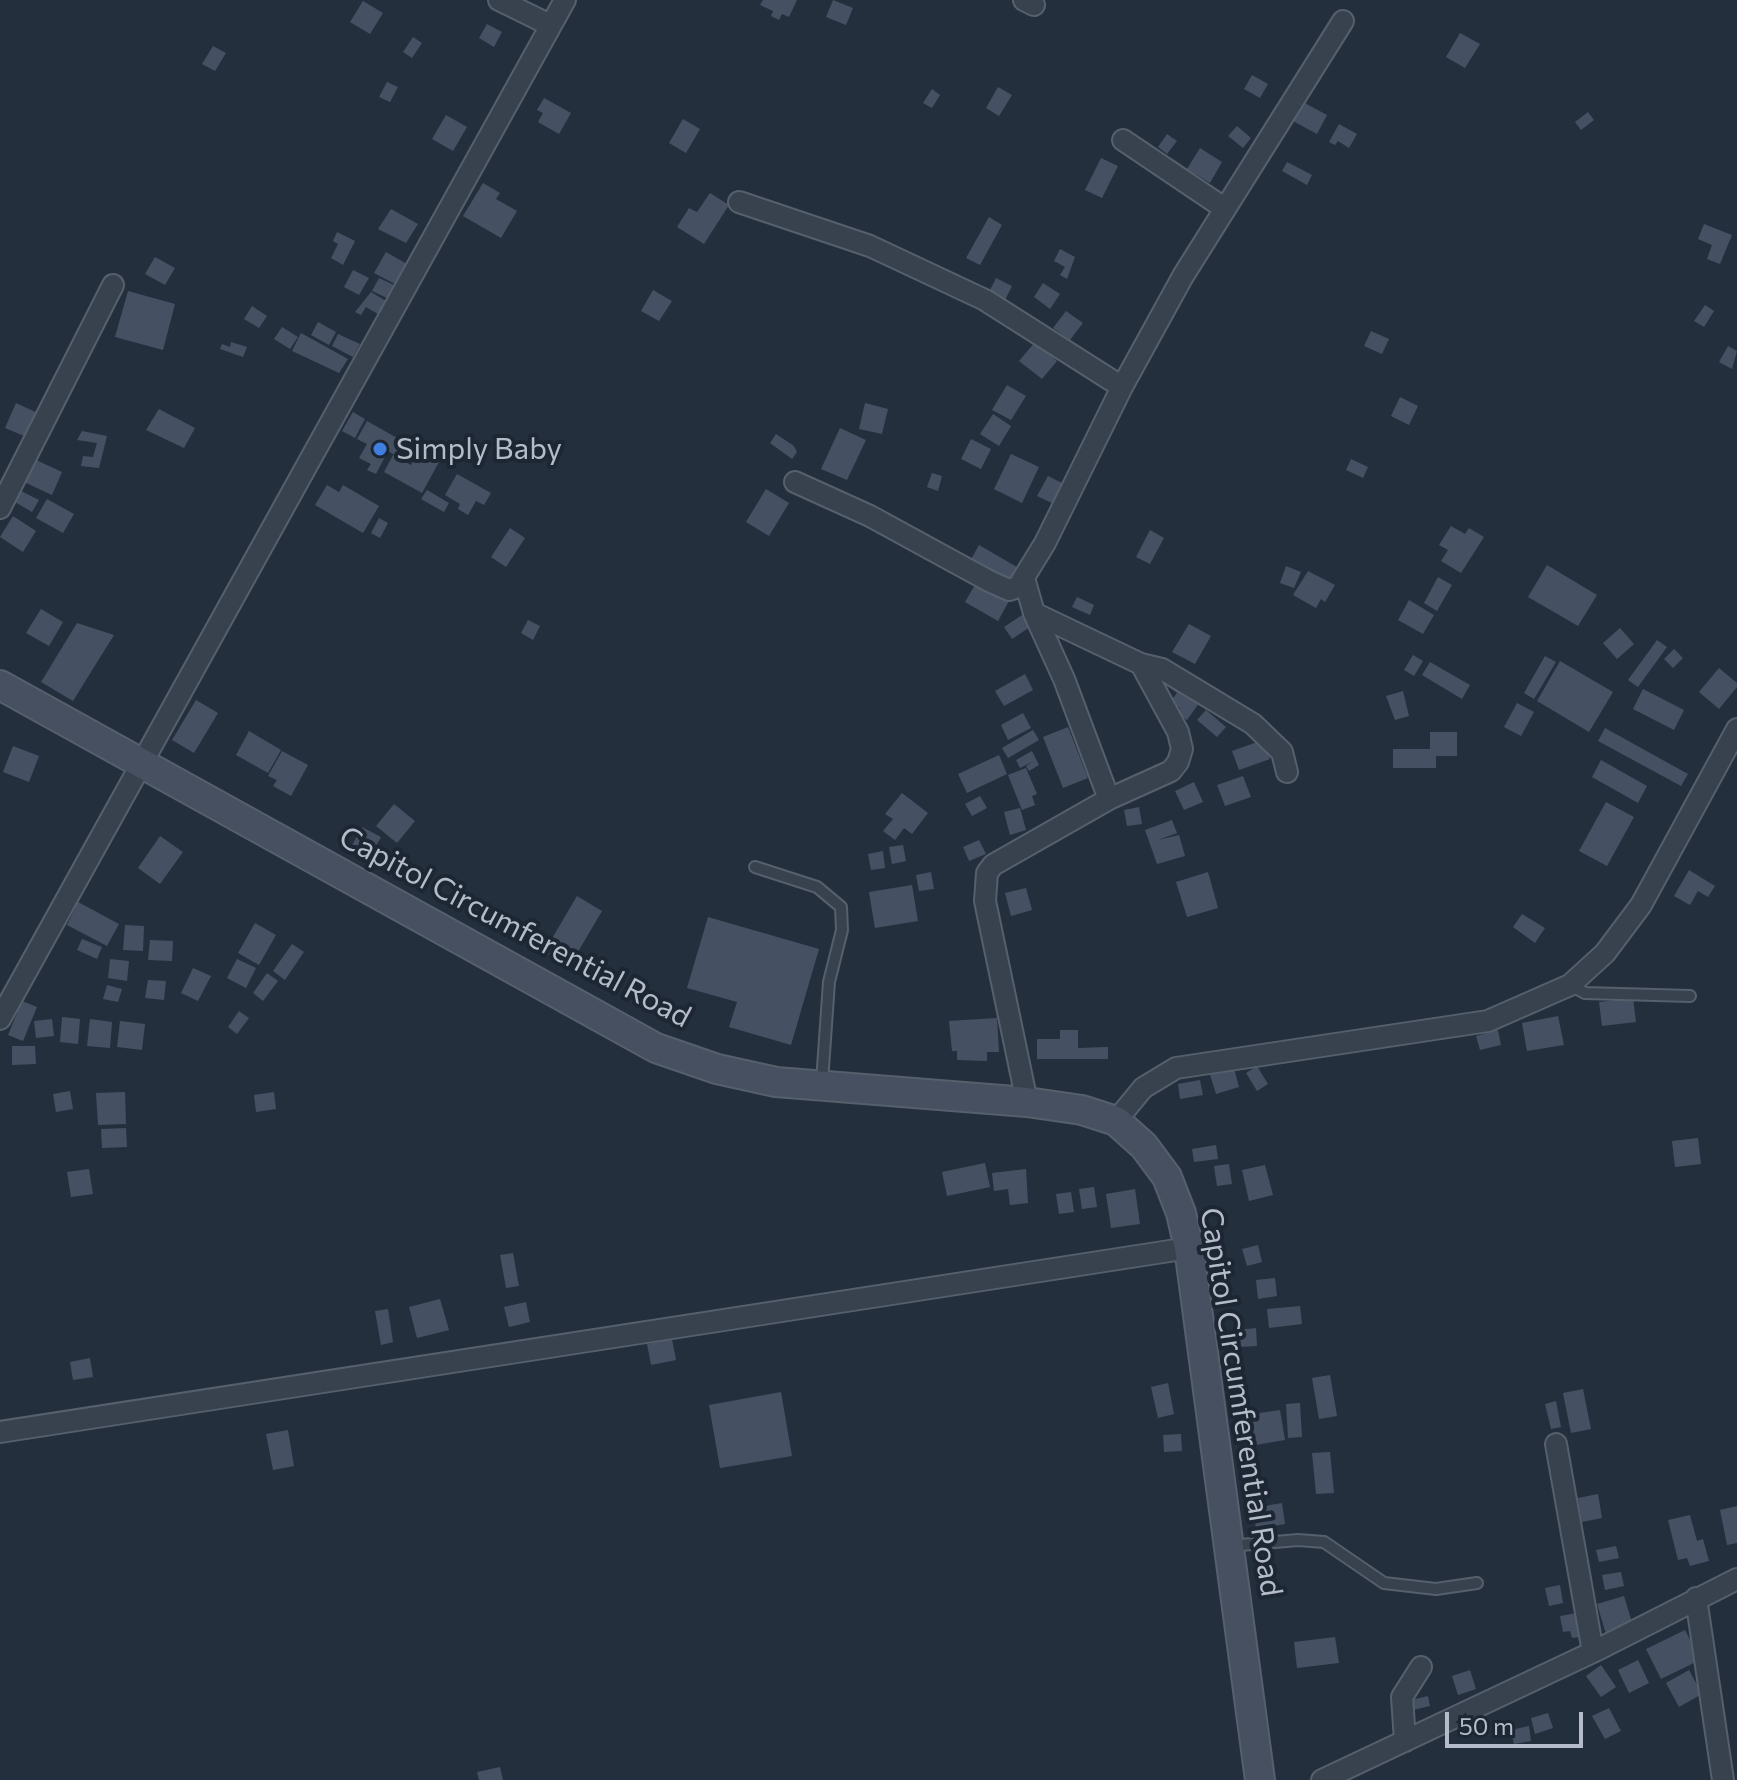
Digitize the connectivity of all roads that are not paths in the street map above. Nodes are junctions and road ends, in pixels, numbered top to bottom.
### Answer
1 (499, 0) edge
2 (565, 0) edge
3 (1343, 21) dead end
4 (550, 25) junction
5 (1123, 140) dead end
6 (739, 202) dead end
7 (1224, 208) junction
8 (113, 285) dead end
9 (1122, 387) junction
10 (795, 482) dead end
11 (0, 508) edge
12 (1024, 578) junction
13 (1034, 613) junction
14 (1141, 664) junction
15 (0, 685) edge
16 (1737, 729) edge
17 (142, 761) junction
18 (1287, 772) dead end
19 (1109, 799) junction
20 (755, 867) dead end
21 (8, 985) edge
22 (1570, 985) junction
23 (1690, 996) dead end
24 (0, 1019) edge
25 (822, 1086) junction
26 (1027, 1102) junction
27 (1116, 1121) junction
28 (1189, 1248) junction
29 (0, 1432) edge
30 (1556, 1444) dead end
31 (1229, 1547) junction
32 (1737, 1579) edge
33 (1477, 1583) dead end
34 (1696, 1598) junction
35 (1593, 1652) junction
36 (1421, 1667) dead end
37 (1405, 1741) junction
38 (1260, 1780) edge
39 (1322, 1780) edge
40 (1723, 1780) edge

1 - 4 street
2 - 4 street
3 - 7 street
4 - 17 street
5 - 7 street
6 - 9 street
7 - 9 street
8 - 11 street
9 - 12 street
10 - 12 street
12 - 13 street
13 - 14 street
13 - 19 street
14 - 18 street
14 - 19 street
15 - 17 main road, Capitol Circumferential Road
16 - 22 street
17 - 21 street
17 - 25 main road, Capitol Circumferential Road
19 - 26 street
20 - 25 lane
21 - 24 street
22 - 23 lane
22 - 27 street
25 - 26 main road, Capitol Circumferential Road
26 - 27 main road, Capitol Circumferential Road
27 - 28 main road, Capitol Circumferential Road
28 - 29 street
28 - 31 main road, Capitol Circumferential Road
30 - 35 street
31 - 33 lane
31 - 38 main road, Capitol Circumferential Road
32 - 34 street
34 - 35 street
34 - 40 street
35 - 37 street
36 - 37 street
37 - 39 street

